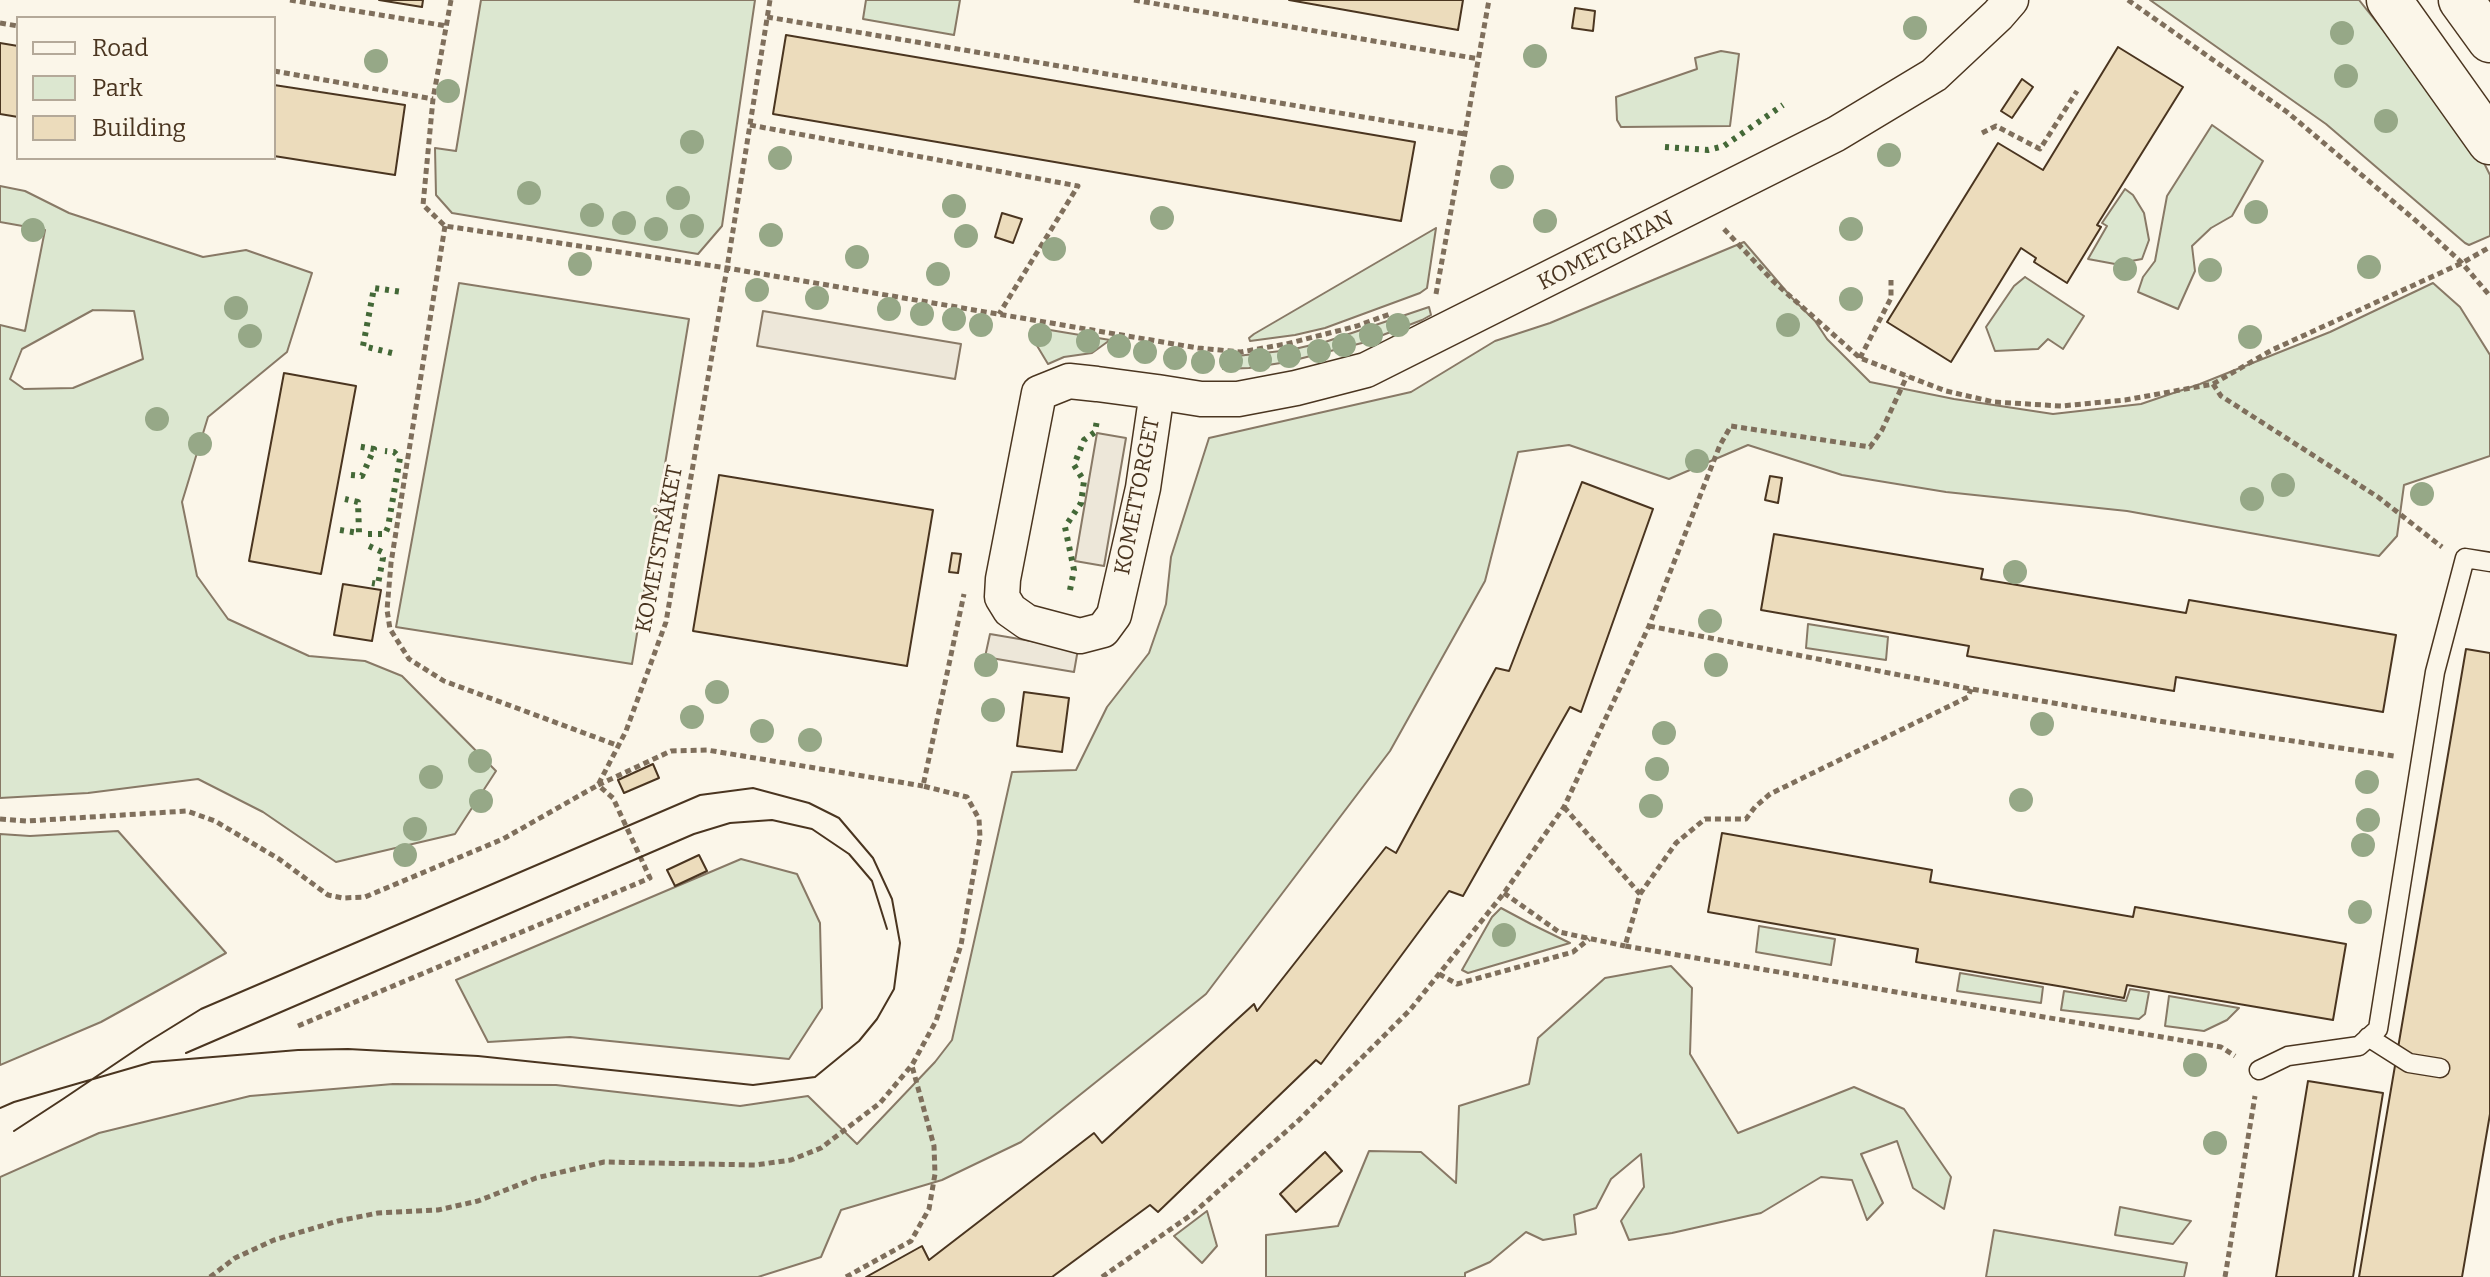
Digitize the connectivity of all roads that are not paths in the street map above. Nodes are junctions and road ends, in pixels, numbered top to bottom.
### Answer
1 (2011, 0) edge
2 (2389, 0) edge
3 (2461, 0) edge
4 (2490, 40) edge
5 (2490, 142) edge
6 (1157, 392) junction
7 (2490, 562) edge
8 (2368, 1037) junction
9 (2440, 1068) dead end
10 (2259, 1070) road end

1 - 6 street, KOMETGATAN
2 - 5 street
3 - 4 street
6 - 6 street, KOMETTORGET
7 - 8 lane
8 - 9 lane
8 - 10 lane

